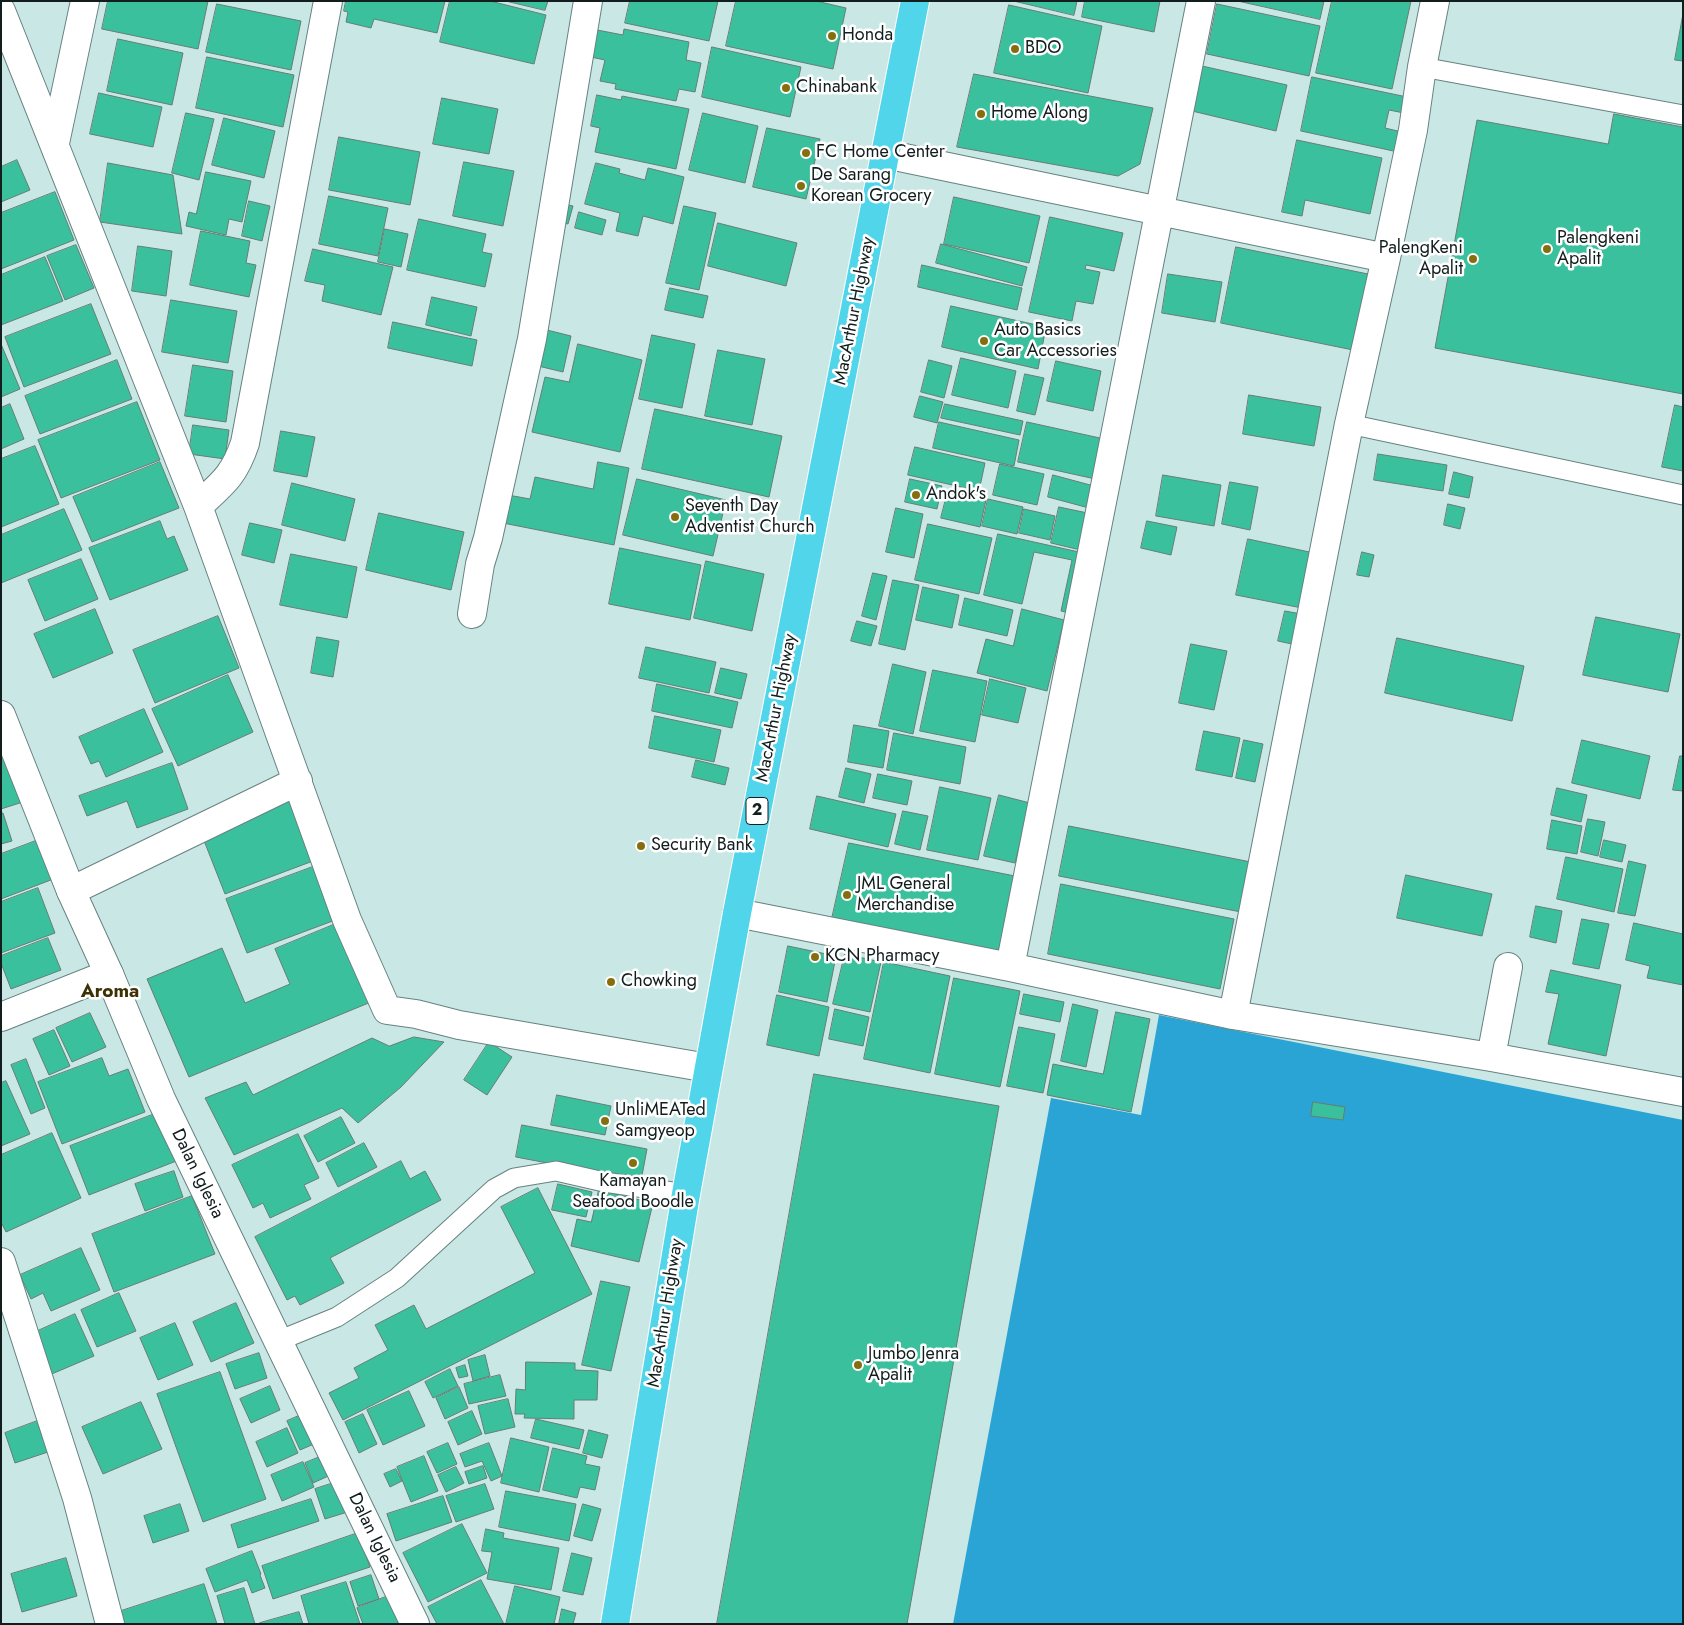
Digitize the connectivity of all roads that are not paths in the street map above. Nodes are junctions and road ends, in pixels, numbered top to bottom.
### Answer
1 (86, 1) edge
2 (328, 1) edge
3 (588, 1) edge
4 (915, 1) edge
5 (1201, 1) edge
6 (1435, 1) edge
7 (1, 11) edge
8 (1422, 67) junction
9 (1683, 115) edge
10 (55, 143) junction
11 (885, 154) junction
12 (1160, 211) junction
13 (1386, 258) junction
14 (1349, 424) junction
15 (1683, 494) edge
16 (198, 506) junction
17 (472, 614) dead end
18 (1, 715) edge
19 (298, 780) junction
20 (72, 891) junction
21 (737, 913) junction
22 (1010, 967) junction
23 (1508, 968) dead end
24 (108, 974) junction
25 (1233, 1015) junction
26 (1, 1017) edge
27 (1491, 1057) junction
28 (708, 1068) junction
29 (1683, 1092) edge
30 (686, 1194) junction
31 (1, 1262) edge
32 (278, 1341) junction
33 (110, 1624) edge
34 (415, 1624) edge
35 (614, 1624) edge

1 - 10 street
2 - 16 street
3 - 17 street
4 - 11 highway, MacArthur Highway / 2
5 - 12 street
6 - 8 street
7 - 10 street
8 - 9 lane
8 - 13 street
10 - 16 street
11 - 12 street
11 - 21 highway, MacArthur Highway / 2
12 - 13 street
12 - 22 street
13 - 14 street
14 - 15 lane
14 - 25 street
16 - 19 street
18 - 20 street, Dalan Iglesia
19 - 20 street
19 - 28 street
20 - 24 street, Dalan Iglesia
21 - 22 street
21 - 28 highway, MacArthur Highway / 2
22 - 25 street
23 - 27 street
24 - 26 street
24 - 32 street, Dalan Iglesia
25 - 27 street
27 - 29 street
28 - 30 highway, MacArthur Highway / 2
30 - 32 lane
30 - 35 highway, MacArthur Highway / 2
31 - 33 street
32 - 34 street, Dalan Iglesia

